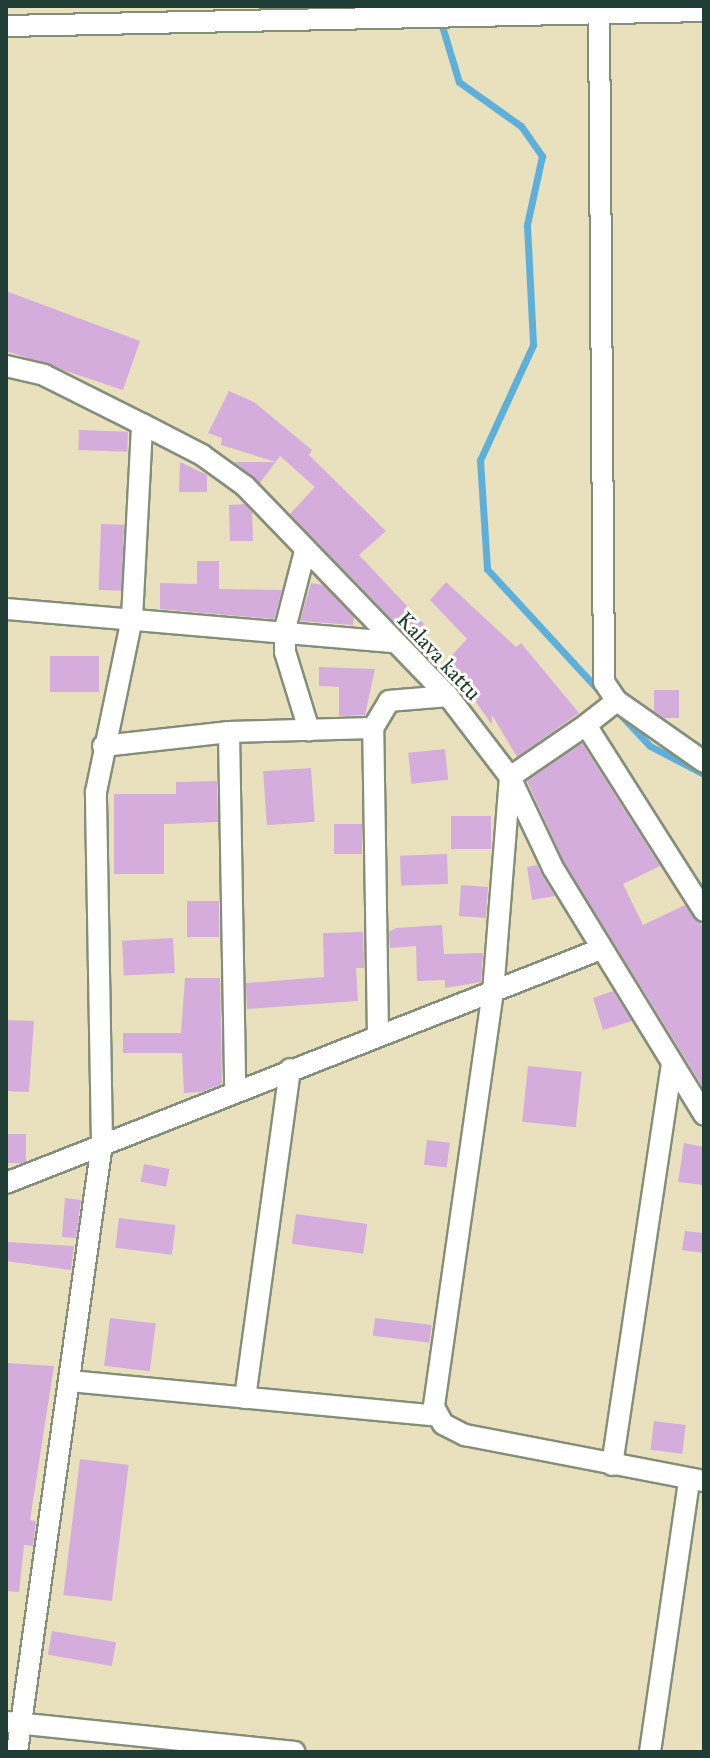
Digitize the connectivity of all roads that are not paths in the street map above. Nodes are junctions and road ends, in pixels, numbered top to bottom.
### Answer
1 (704, 11) edge
2 (599, 13) junction
3 (6, 26) edge
4 (6, 366) edge
5 (142, 424) junction
6 (305, 551) junction
7 (6, 609) edge
8 (132, 618) junction
9 (285, 629) junction
10 (394, 642) junction
11 (448, 696) junction
12 (604, 711) junction
13 (373, 728) junction
14 (309, 730) junction
15 (229, 732) junction
16 (103, 746) junction
17 (704, 762) edge
18 (510, 777) junction
19 (704, 911) edge
20 (601, 949) junction
21 (493, 991) junction
22 (378, 1035) junction
23 (672, 1065) junction
24 (290, 1069) junction
25 (235, 1091) junction
26 (704, 1114) edge
27 (102, 1143) junction
28 (6, 1183) edge
29 (69, 1381) junction
30 (245, 1398) junction
31 (436, 1416) junction
32 (612, 1465) junction
33 (696, 1481) edge
34 (14, 1723) edge
35 (204, 1748) edge
36 (17, 1752) edge
37 (294, 1752) edge
38 (650, 1752) edge

1 - 2 street
2 - 3 street
2 - 12 street
4 - 5 street, Kalava kattu
5 - 6 street, Kalava kattu
5 - 8 street
6 - 9 street
6 - 10 street, Kalava kattu
7 - 8 street
8 - 9 street
8 - 16 street
9 - 10 street
9 - 14 street
10 - 11 street, Kalava kattu
11 - 13 street
11 - 18 street, Kalava kattu
12 - 17 street
12 - 18 street
12 - 19 street
13 - 14 street
13 - 22 street
14 - 15 street
15 - 16 street
15 - 25 street
16 - 27 street
18 - 20 street, Kalava kattu
18 - 21 street
20 - 21 street
20 - 23 street, Kalava kattu
21 - 22 street
21 - 31 street
22 - 24 street
23 - 26 street, Kalava kattu
23 - 32 street
24 - 25 street
24 - 30 street
25 - 27 street
27 - 28 street
27 - 29 street
29 - 30 street
29 - 34 street
30 - 31 street
31 - 32 street
32 - 33 street
33 - 38 street
34 - 35 street
34 - 36 street
35 - 37 street

